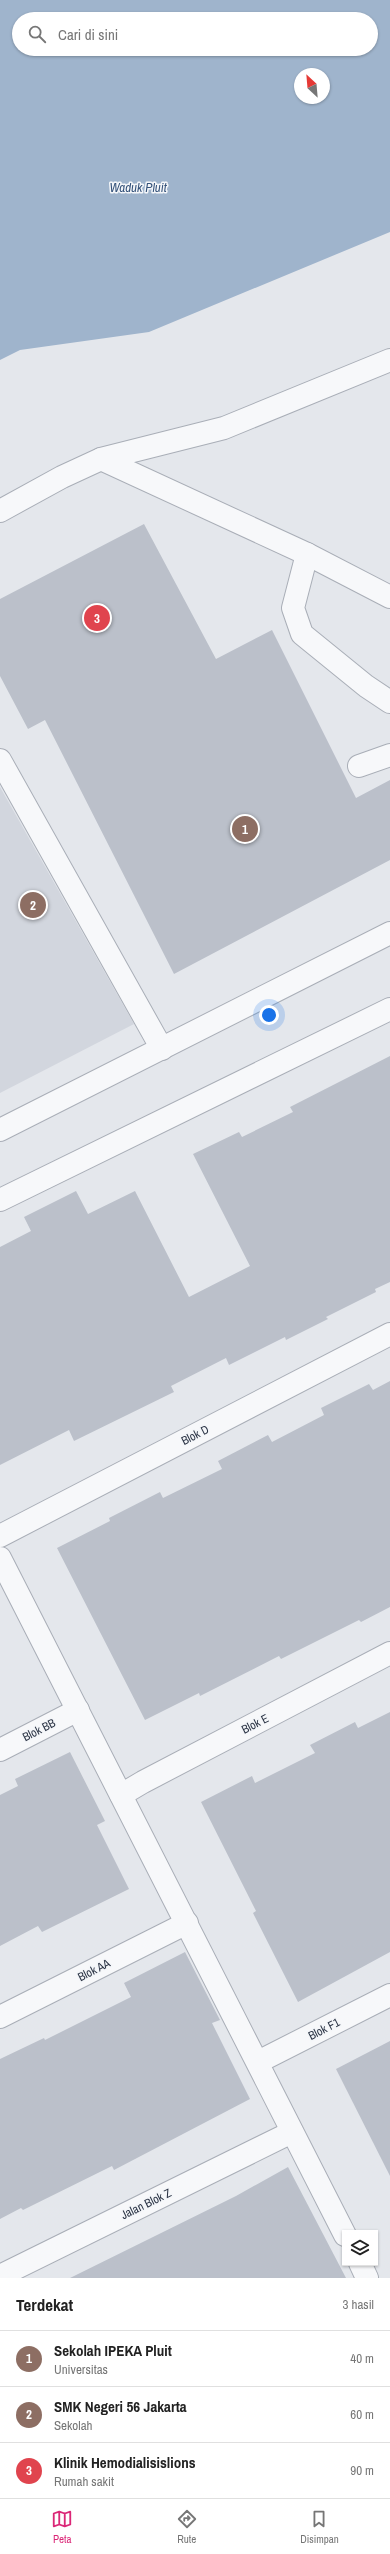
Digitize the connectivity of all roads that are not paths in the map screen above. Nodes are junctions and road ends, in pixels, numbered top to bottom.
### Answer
1 (390, 360) edge
2 (102, 459) junction
3 (0, 511) edge
4 (307, 554) junction
5 (390, 597) edge
6 (390, 702) edge
7 (390, 754) edge
8 (0, 760) edge
9 (359, 766) dead end
10 (390, 933) edge
11 (390, 1009) edge
12 (162, 1048) junction
13 (0, 1130) edge
14 (0, 1200) edge
15 (390, 1334) edge
16 (0, 1536) edge
17 (0, 1558) edge
18 (390, 1654) edge
19 (78, 1710) junction
20 (0, 1750) edge
21 (121, 1795) junction
22 (187, 1924) junction
23 (390, 1995) edge
24 (0, 2017) edge
25 (258, 2062) junction
26 (292, 2132) junction
27 (342, 2230) edge
28 (361, 2266) edge
29 (0, 2276) edge
30 (367, 2278) edge

1 - 2 street
2 - 3 street
2 - 4 street
4 - 5 street
4 - 6 street
7 - 9 street
8 - 12 street
10 - 12 street
11 - 14 street
12 - 13 street
15 - 16 street, Blok D
17 - 19 street
18 - 21 street, Blok E
19 - 20 street, Blok BB
19 - 21 street
21 - 22 street
22 - 24 street, Blok AA
22 - 25 street
23 - 25 street, Blok F1
25 - 26 street
26 - 27 street
26 - 29 street, Jalan Blok Z
28 - 30 street

